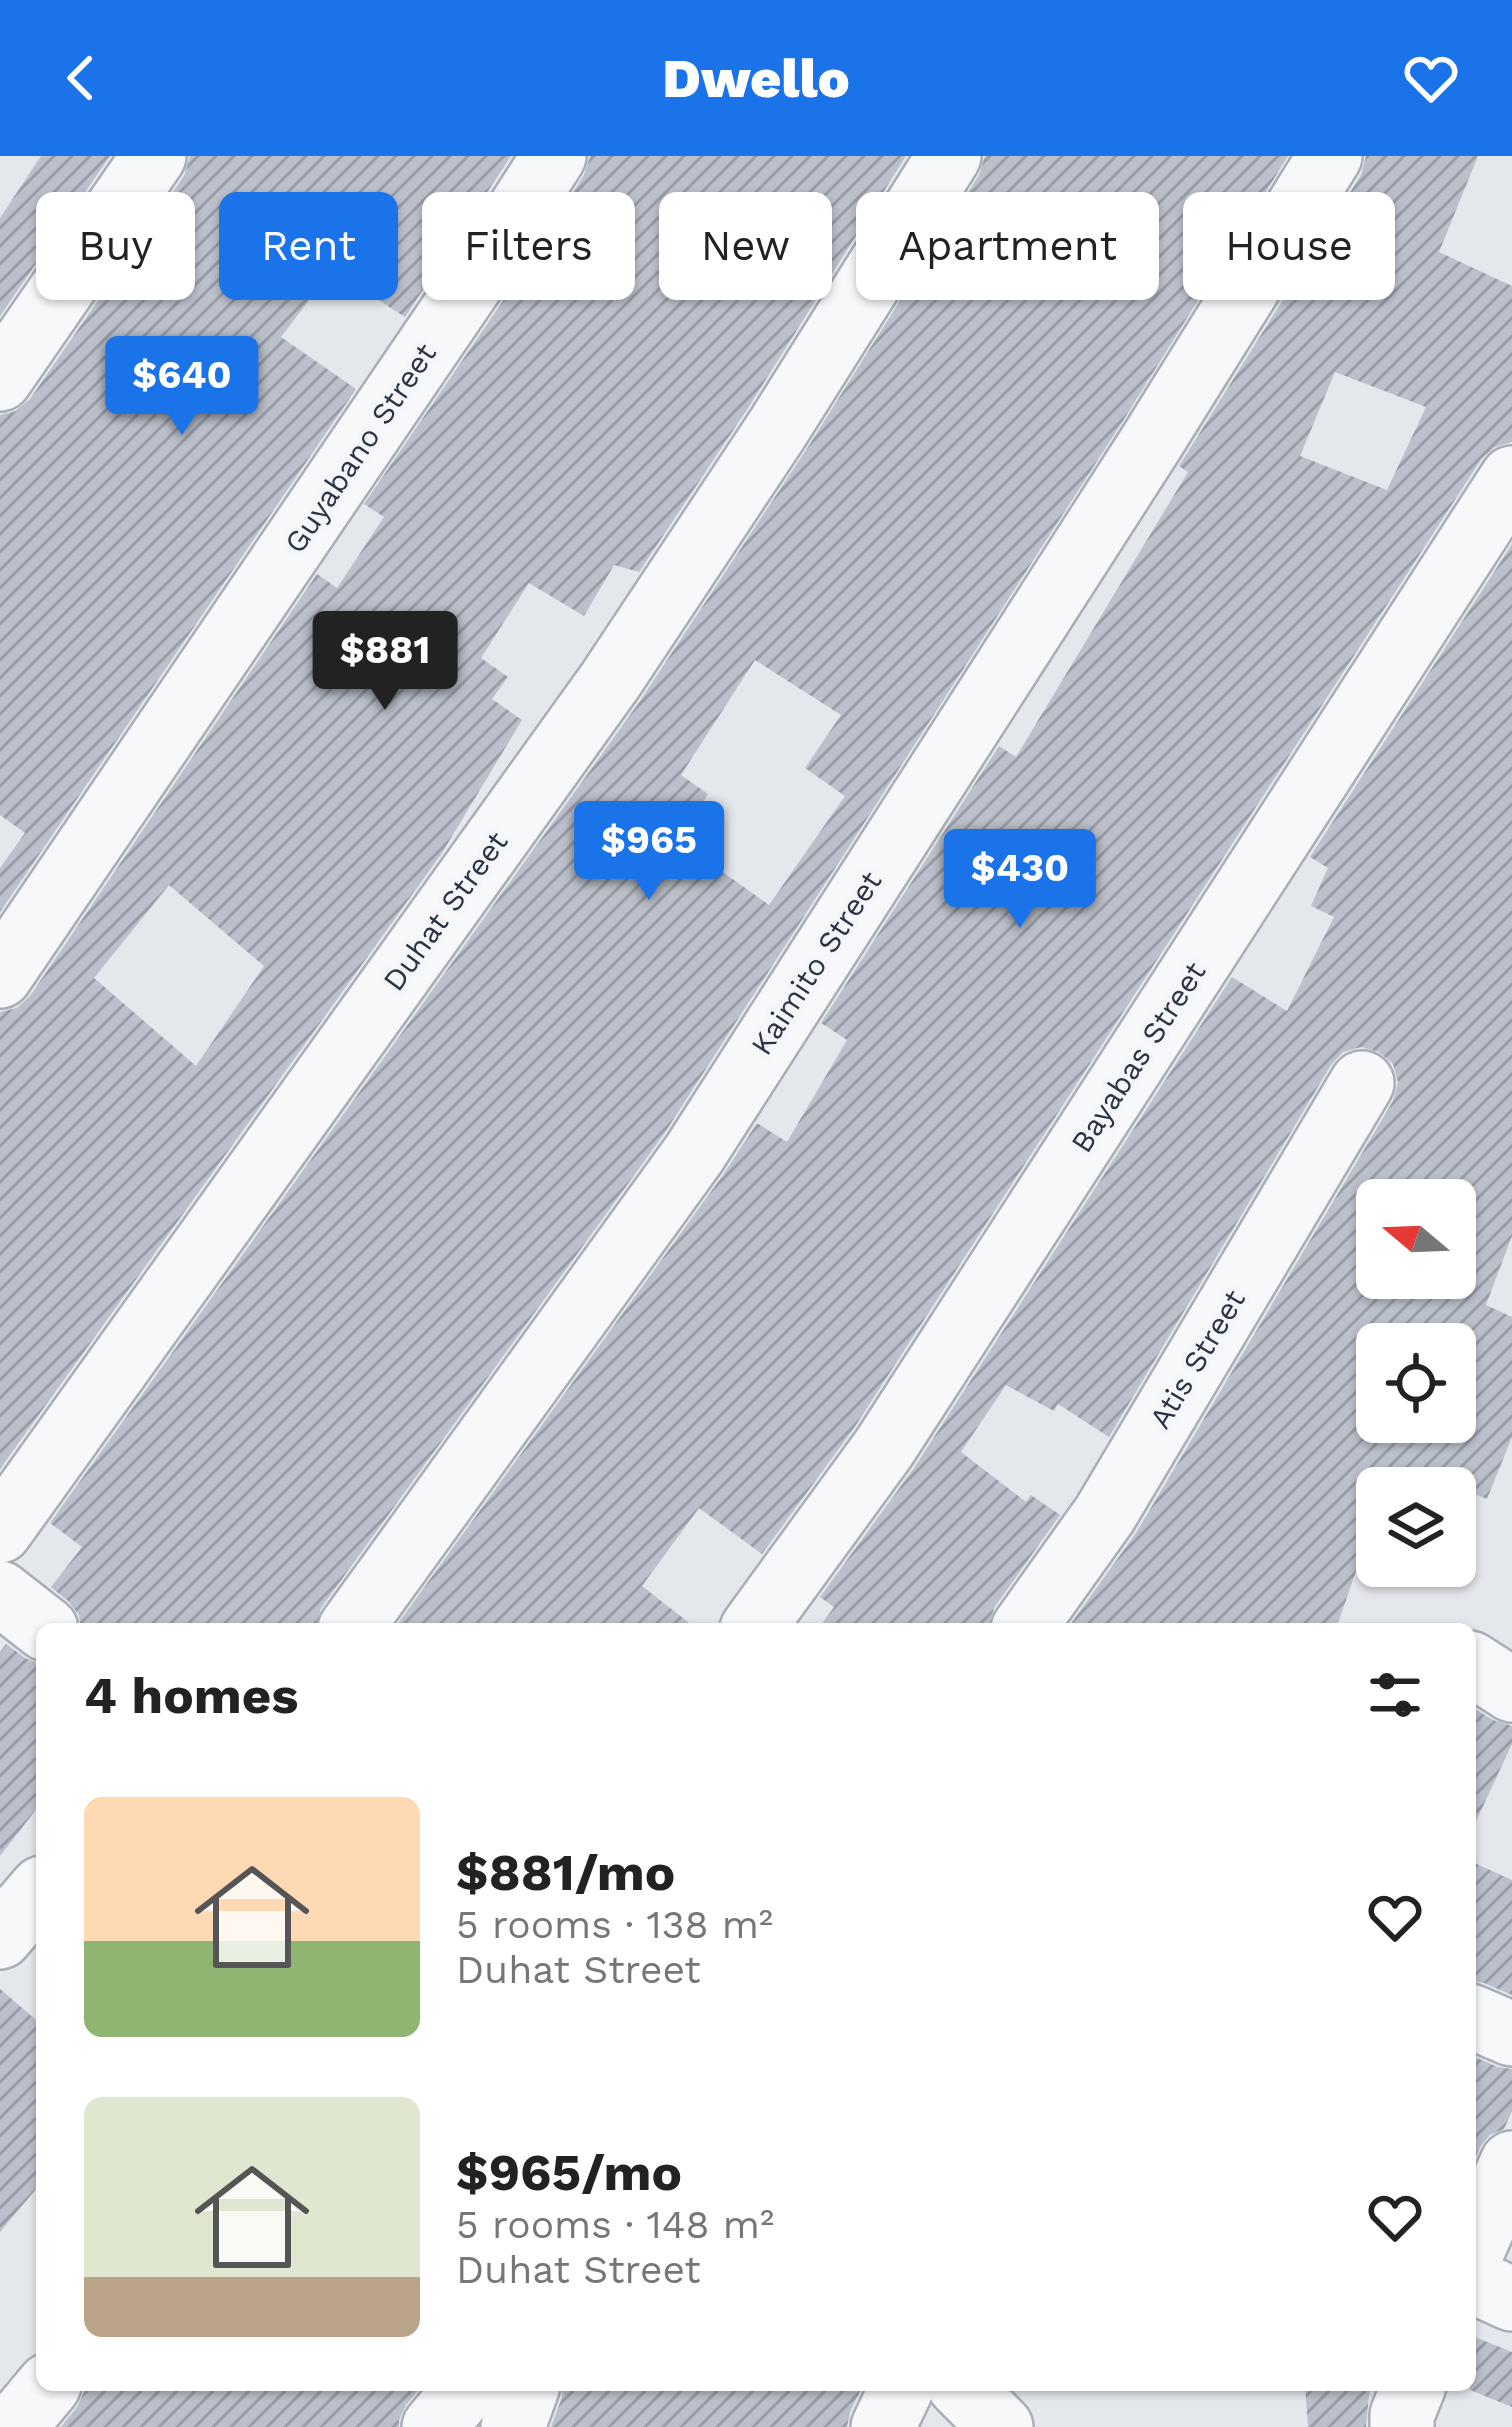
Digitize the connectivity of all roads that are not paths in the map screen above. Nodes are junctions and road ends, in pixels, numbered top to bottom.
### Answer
1 (154, 156) edge
2 (554, 156) edge
3 (949, 156) edge
4 (1330, 156) edge
5 (0, 380) edge
6 (1512, 478) edge
7 (0, 976) edge
8 (1362, 1083) dead end
9 (0, 1532) edge
10 (0, 1593) edge
11 (38, 1623) edge
12 (354, 1623) edge
13 (756, 1623) edge
14 (1027, 1623) edge
15 (1476, 1667) edge
16 (1512, 1690) edge
17 (36, 1895) edge
18 (0, 1937) edge
19 (1476, 2019) edge
20 (1512, 2034) edge
21 (1512, 2163) edge
22 (1476, 2243) edge
23 (1476, 2282) edge
24 (1512, 2299) edge
25 (44, 2391) edge
26 (464, 2391) edge
27 (526, 2391) edge
28 (900, 2391) edge
29 (965, 2391) edge
30 (1412, 2391) edge
31 (14, 2427) edge
32 (434, 2427) edge
33 (513, 2427) edge
34 (884, 2427) edge
35 (1001, 2427) edge
36 (1402, 2427) edge

1 - 5 street
2 - 7 street, Guyabano Street
3 - 9 street, Duhat Street
4 - 12 street, Kaimito Street
6 - 13 street, Bayabas Street
8 - 14 street, Atis Street
10 - 11 street
15 - 16 street
17 - 18 street
19 - 20 street
21 - 22 street
23 - 24 street
25 - 31 street
26 - 32 street
27 - 33 street
28 - 34 street
29 - 35 street
30 - 36 street

